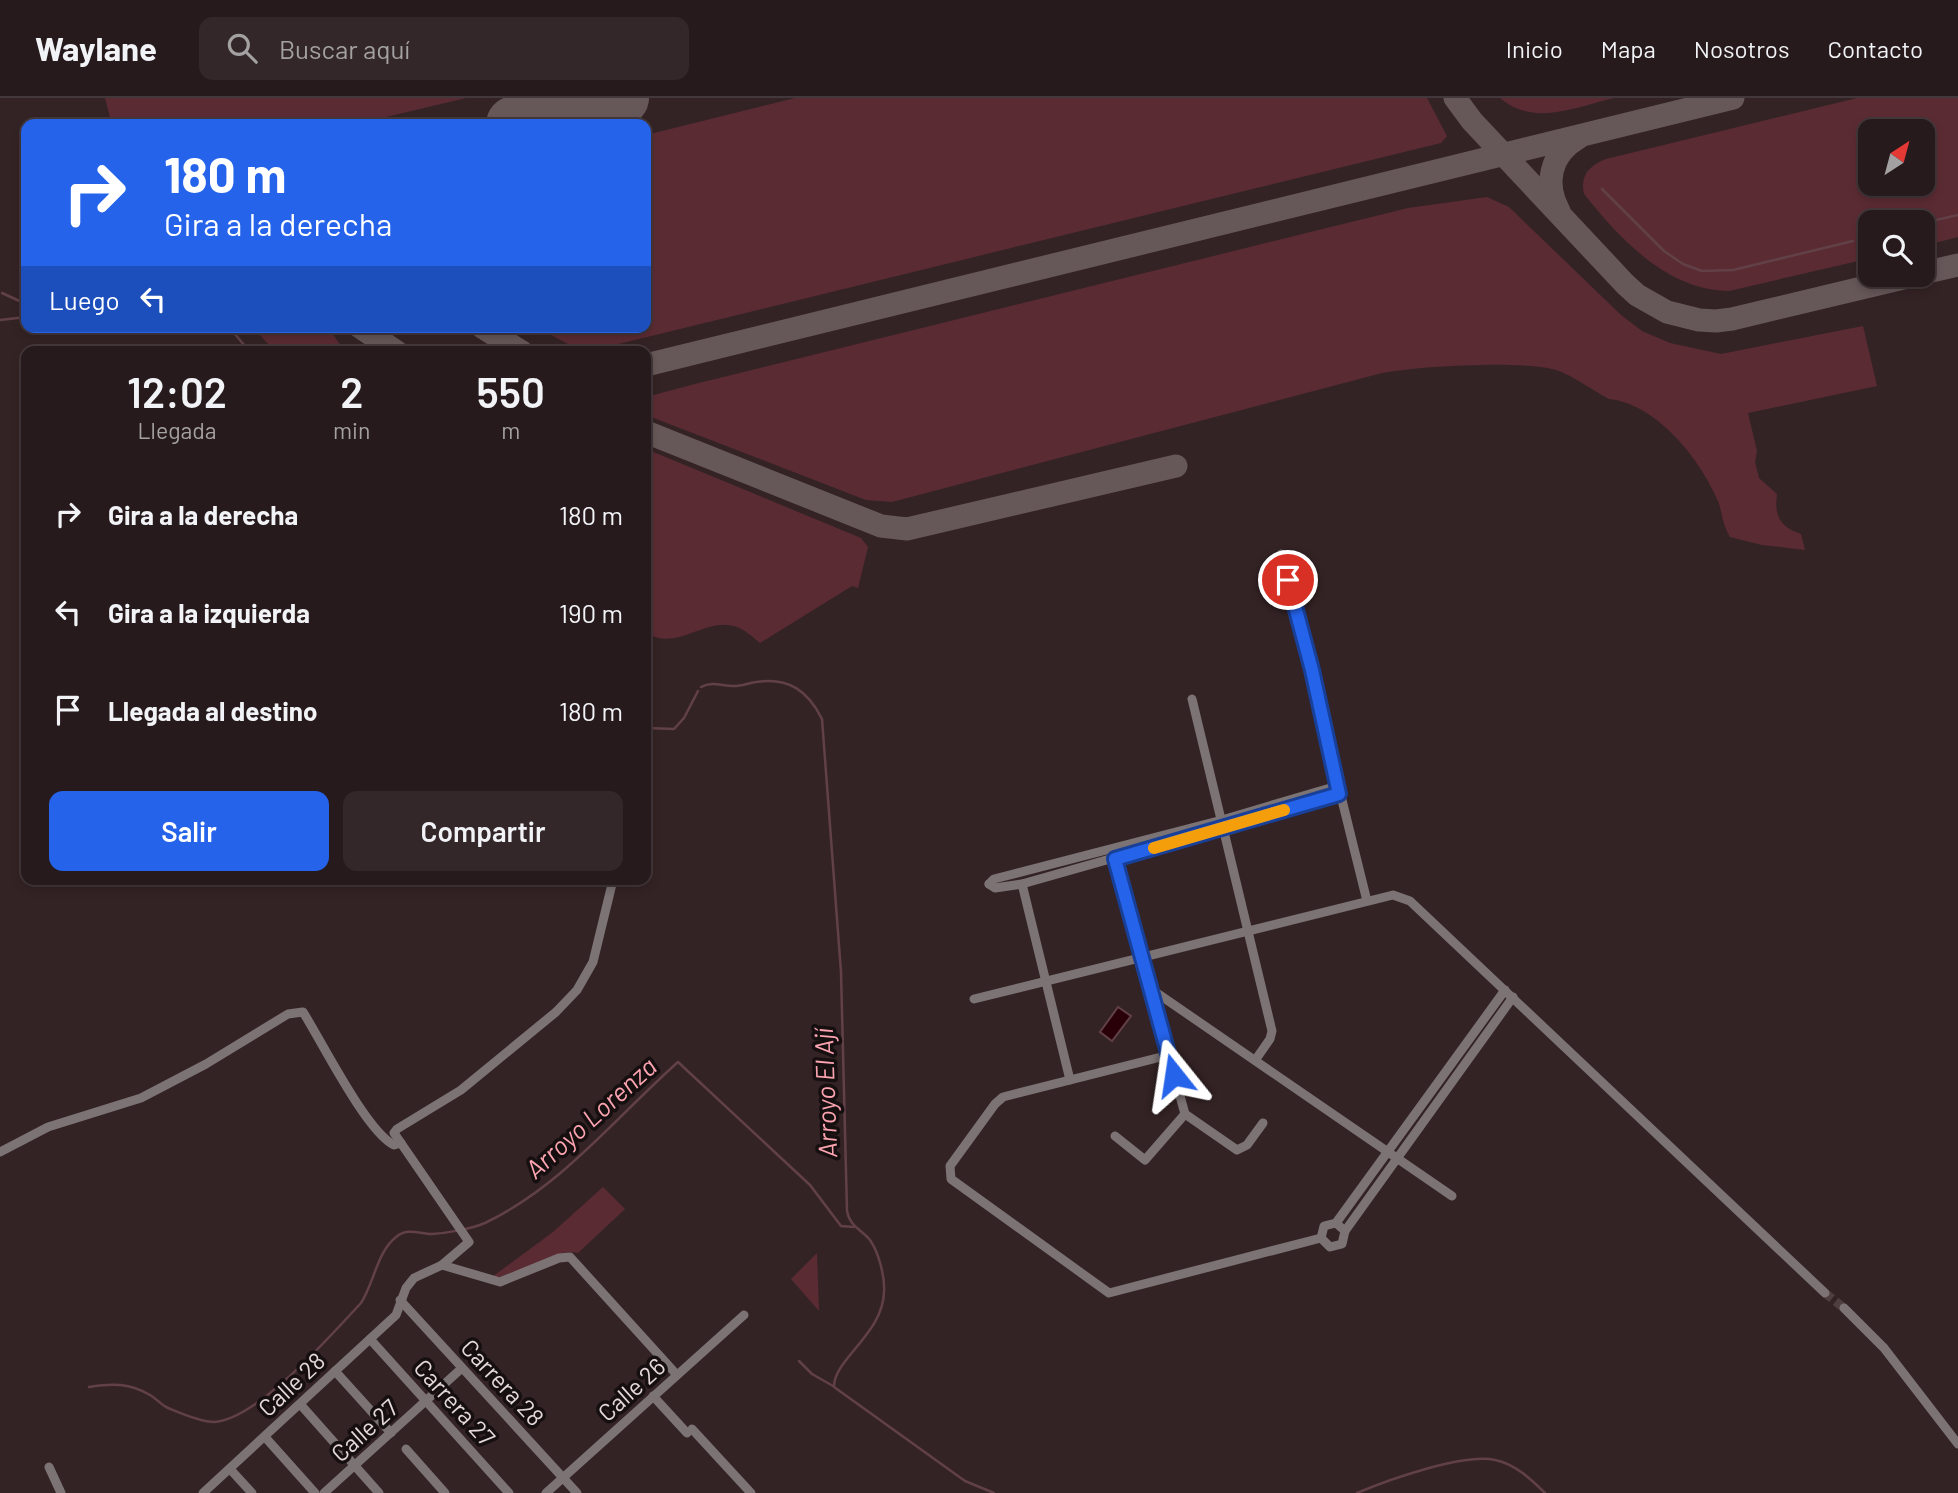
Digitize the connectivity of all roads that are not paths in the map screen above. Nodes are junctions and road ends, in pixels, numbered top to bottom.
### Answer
1 (1281, 554) dead end
2 (1192, 699) dead end
3 (1338, 790) junction
4 (1223, 823) junction
5 (1115, 859) junction
6 (1022, 884) junction
7 (612, 885) edge
8 (1367, 901) junction
9 (1248, 929) junction
10 (1141, 955) junction
11 (1045, 981) junction
12 (1151, 989) junction
13 (1505, 990) junction
14 (1513, 997) junction
15 (974, 999) dead end
16 (1169, 1055) junction
17 (1256, 1059) junction
18 (1070, 1080) junction
19 (1185, 1114) junction
20 (1263, 1123) dead end
21 (1115, 1136) dead end
22 (401, 1143) junction
23 (0, 1152) edge
24 (1388, 1152) junction
25 (1398, 1158) junction
26 (1452, 1196) dead end
27 (1336, 1223) junction
28 (1345, 1231) junction
29 (1321, 1238) junction
30 (442, 1265) junction
31 (1825, 1293) tunnel mouth
32 (400, 1300) junction
33 (1844, 1308) tunnel mouth
34 (744, 1315) dead end
35 (370, 1339) junction
36 (462, 1368) junction
37 (335, 1371) junction
38 (677, 1375) junction
39 (653, 1396) junction
40 (426, 1401) junction
41 (300, 1404) junction
42 (391, 1433) junction
43 (265, 1437) junction
44 (1958, 1444) edge
45 (406, 1450) dead end
46 (355, 1466) junction
47 (49, 1467) dead end
48 (230, 1469) junction
49 (563, 1478) junction
50 (61, 1493) edge
51 (203, 1493) edge
52 (252, 1493) edge
53 (315, 1493) edge
54 (324, 1493) edge
55 (379, 1493) edge
56 (445, 1493) edge
57 (509, 1493) edge
58 (546, 1493) edge
59 (577, 1493) edge
60 (751, 1493) edge

1 - 3 street
2 - 4 street
3 - 4 street
3 - 8 street
4 - 5 street
4 - 6 street
4 - 9 street
5 - 6 street
5 - 10 street
6 - 11 street
7 - 22 street
8 - 9 street
8 - 13 street
9 - 10 street
9 - 17 street
10 - 11 street
10 - 12 street
11 - 15 street
11 - 18 street
12 - 16 street
12 - 17 street
13 - 14 street
13 - 24 street
14 - 25 street
14 - 31 street
16 - 18 street
16 - 19 street
17 - 24 street
18 - 29 street
19 - 20 street
19 - 21 street
22 - 23 street
22 - 30 street, Calle 28
24 - 25 street
24 - 27 street
25 - 26 street
25 - 28 street
27 - 28 street
27 - 29 street
28 - 29 street
30 - 32 street, Calle 28
30 - 38 street
32 - 35 street, Calle 28
32 - 36 street, Carrera 28
33 - 44 street
34 - 38 street, Calle 26
35 - 37 street, Calle 28
35 - 40 street, Carrera 27
36 - 40 street, Calle 27
36 - 49 street, Carrera 28
37 - 41 street, Calle 28
37 - 42 street
38 - 39 street, Calle 26
39 - 49 street, Calle 26
39 - 60 street
40 - 42 street, Calle 27
40 - 57 street, Carrera 27
41 - 43 street, Calle 28
41 - 46 street
42 - 46 street, Calle 27
43 - 48 street, Calle 28
43 - 53 street
45 - 56 street
46 - 54 street, Calle 27
46 - 55 street
47 - 50 street
48 - 51 street, Calle 28
48 - 52 street
49 - 58 street, Calle 26
49 - 59 street, Carrera 28

